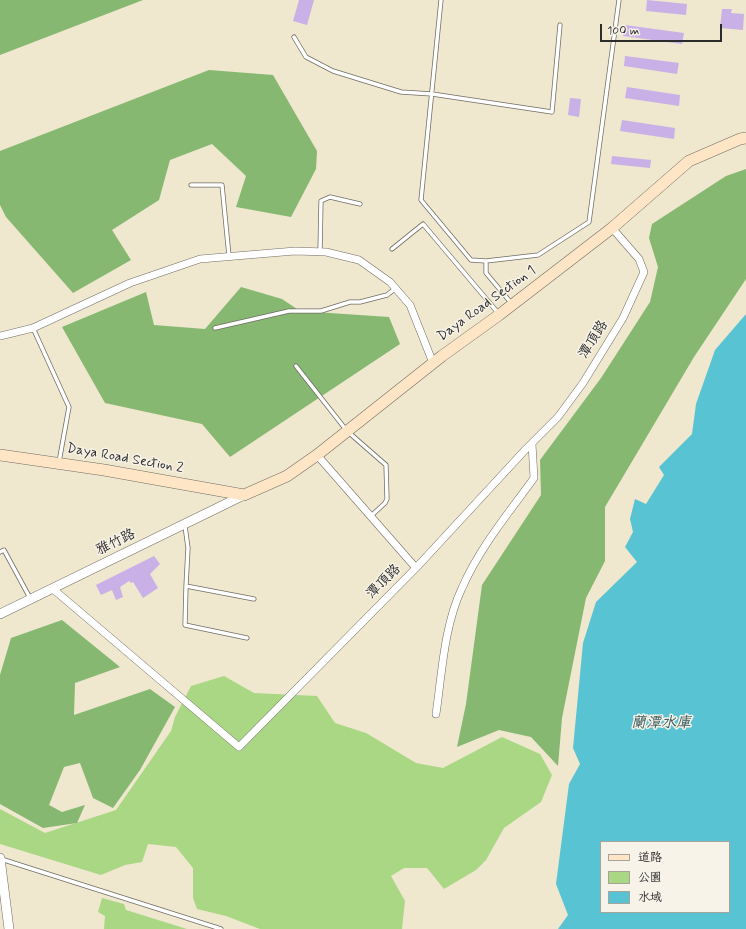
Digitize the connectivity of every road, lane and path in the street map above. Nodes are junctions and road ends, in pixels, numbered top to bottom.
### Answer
1 (441, 0) edge
2 (620, 0) edge
3 (560, 25) dead end
4 (294, 37) dead end
5 (432, 94) junction
6 (746, 138) edge
7 (191, 185) dead end
8 (360, 204) dead end
9 (612, 228) junction
10 (392, 249) dead end
11 (320, 252) junction
12 (229, 256) junction
13 (486, 261) junction
14 (396, 288) junction
15 (513, 305) junction
16 (499, 315) junction
17 (33, 328) junction
18 (215, 328) dead end
19 (0, 336) edge
20 (433, 363) junction
21 (296, 366) dead end
22 (347, 431) junction
23 (532, 444) junction
24 (0, 455) edge
25 (317, 455) junction
26 (59, 463) junction
27 (244, 495) junction
28 (371, 516) junction
29 (185, 524) junction
30 (0, 552) edge
31 (416, 568) junction
32 (186, 586) junction
33 (54, 589) junction
34 (30, 599) junction
35 (254, 599) dead end
36 (0, 614) edge
37 (247, 638) dead end
38 (436, 714) dead end
39 (1, 858) edge
40 (9, 929) edge
41 (221, 929) edge

1 - 5 lane
2 - 13 lane
3 - 5 lane
4 - 5 lane
5 - 13 lane
6 - 9 main road, Daya Road Section 1
7 - 12 lane
8 - 11 lane
9 - 15 main road, Daya Road Section 1
9 - 23 street, 潭頂路
10 - 16 lane
11 - 12 street
11 - 14 street
12 - 17 street
13 - 15 lane
14 - 18 lane
14 - 20 street
15 - 16 main road, Daya Road Section 1
16 - 20 main road, Daya Road Section 1
17 - 19 street
17 - 26 lane
20 - 22 main road, Daya Road Section 1
21 - 22 lane
22 - 25 main road, Daya Road Section 1
22 - 28 lane
23 - 31 street, 潭頂路
23 - 38 street
24 - 26 main road, Daya Road Section 2
25 - 27 main road, Daya Road Section 1
25 - 28 street
26 - 27 main road, Daya Road Section 2
27 - 29 street, 雅竹路
28 - 31 street
29 - 32 lane
29 - 33 street, 雅竹路
30 - 34 lane
31 - 33 street, 潭頂路
32 - 35 lane
32 - 37 lane
33 - 34 street, 雅竹路
34 - 36 street, 雅竹路
39 - 40 street
39 - 41 lane

